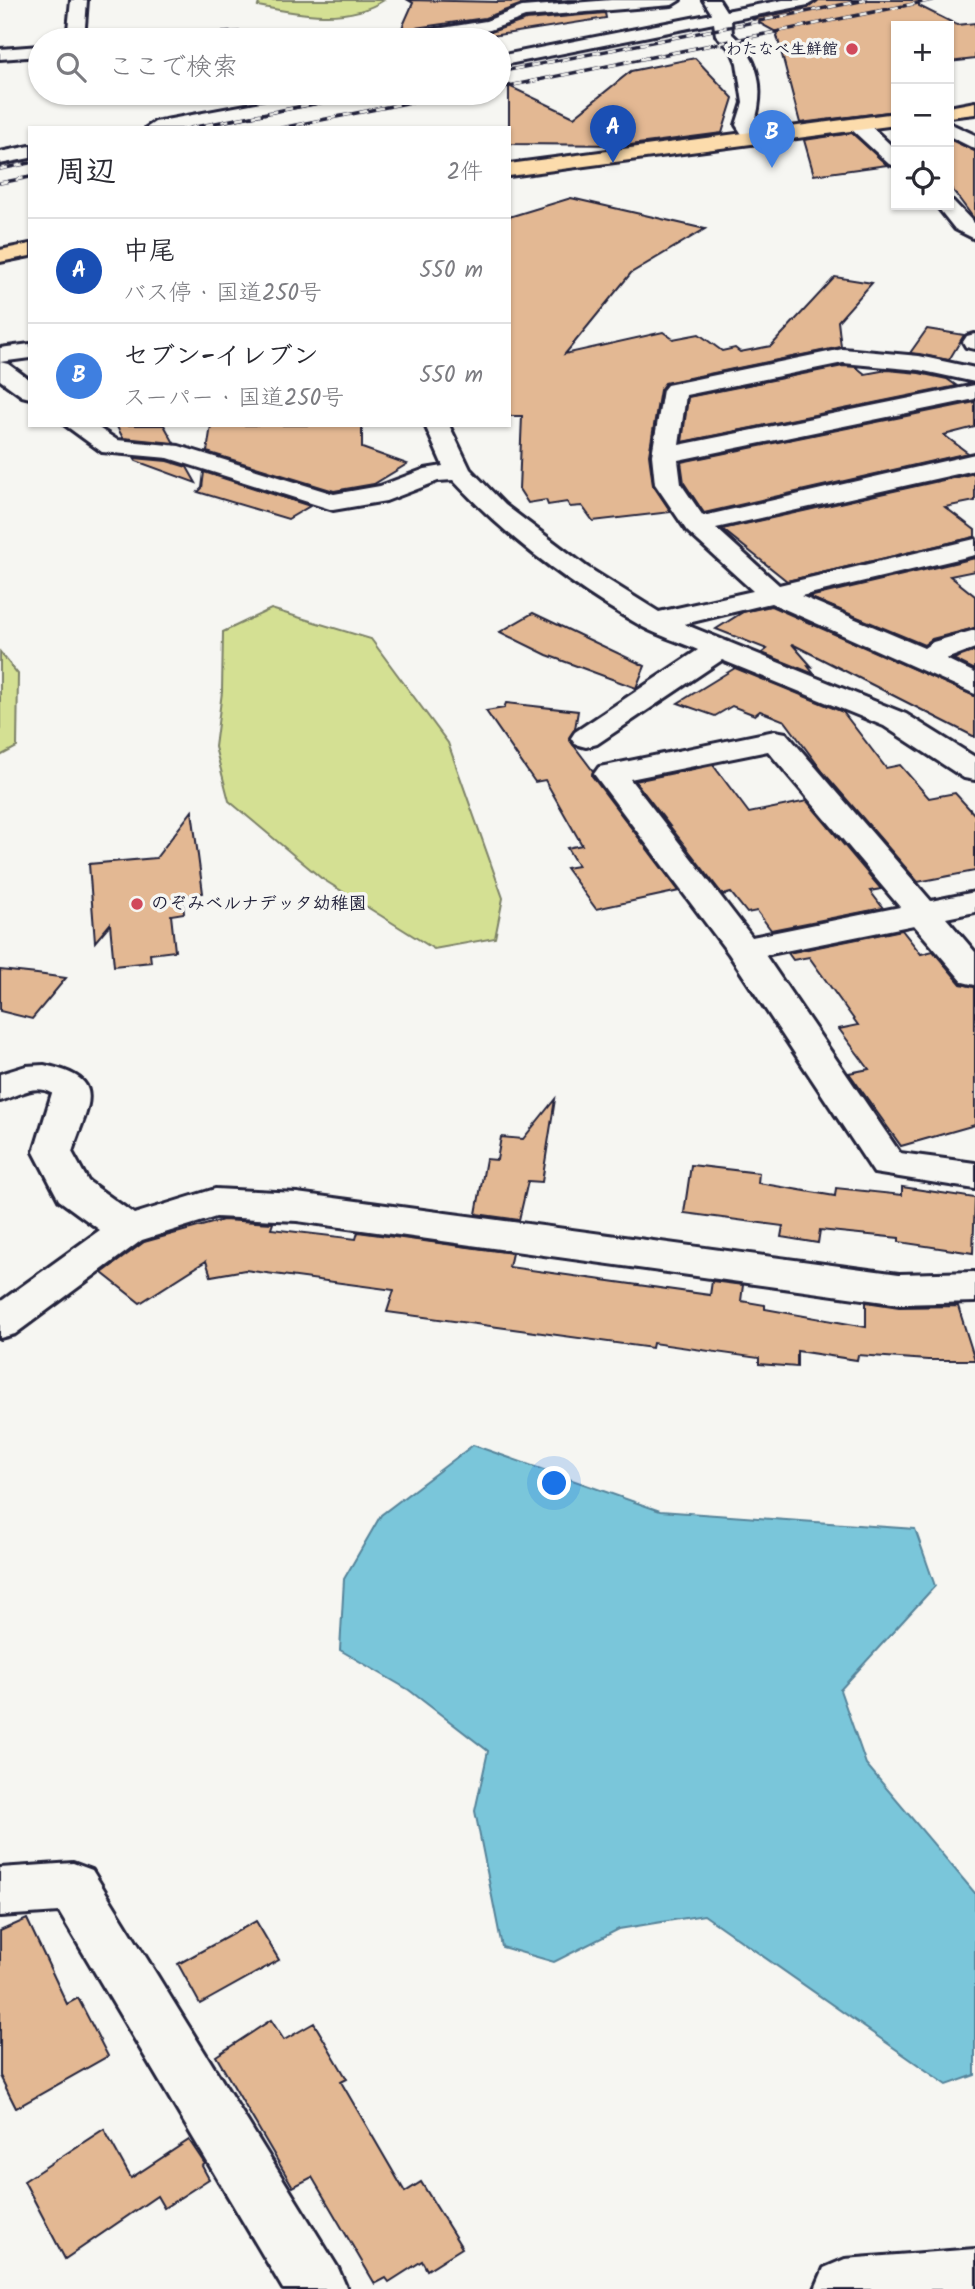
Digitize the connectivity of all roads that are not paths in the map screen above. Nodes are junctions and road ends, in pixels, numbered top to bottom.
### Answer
1 (79, 0) edge
2 (672, 0) edge
3 (711, 0) edge
4 (808, 0) edge
5 (722, 17) junction
6 (77, 28) edge
7 (472, 28) edge
8 (28, 52) edge
9 (0, 54) edge
10 (511, 59) edge
11 (274, 105) edge
12 (975, 108) edge
13 (954, 111) edge
14 (891, 120) edge
15 (975, 122) edge
16 (954, 123) edge
17 (858, 125) junction
18 (165, 126) edge
19 (954, 132) edge
20 (754, 138) junction
21 (975, 143) edge
22 (28, 152) edge
23 (891, 155) edge
24 (0, 158) edge
25 (511, 170) edge
26 (950, 210) edge
27 (975, 233) edge
28 (28, 250) edge
29 (0, 256) edge
30 (28, 351) edge
31 (0, 355) edge
32 (0, 369) edge
33 (975, 375) edge
34 (28, 390) edge
35 (975, 392) edge
36 (79, 427) edge
37 (177, 427) edge
38 (438, 427) edge
39 (170, 452) junction
40 (666, 455) junction
41 (975, 462) edge
42 (459, 472) junction
43 (696, 525) junction
44 (975, 547) edge
45 (773, 594) junction
46 (655, 622) junction
47 (975, 639) edge
48 (718, 649) junction
49 (926, 660) junction
50 (975, 685) edge
51 (586, 738) dead end
52 (975, 771) edge
53 (975, 902) edge
54 (924, 913) junction
55 (743, 949) junction
56 (975, 974) edge
57 (0, 1089) edge
58 (975, 1176) edge
59 (128, 1230) junction
60 (975, 1287) edge
61 (0, 1323) edge
62 (0, 1892) edge
63 (975, 2279) edge
64 (317, 2289) edge
65 (845, 2289) edge

1 - 6 street
2 - 7 street
3 - 5 street
4 - 5 street
5 - 10 street
5 - 20 street
8 - 9 street
11 - 18 street
12 - 13 highway
14 - 17 highway
15 - 16 street
17 - 20 highway
17 - 23 street
19 - 21 street
20 - 25 highway
22 - 24 street
26 - 27 street
28 - 29 highway
30 - 31 street
32 - 34 street
33 - 40 street
35 - 40 street
36 - 39 street
37 - 39 street
38 - 42 street
39 - 42 street
40 - 43 street
41 - 43 street
42 - 46 street
43 - 45 street
44 - 45 street
45 - 46 street
45 - 49 street
46 - 48 street
47 - 49 street
48 - 51 street
48 - 52 street
49 - 50 street
53 - 54 street
54 - 55 street
54 - 55 street
54 - 56 street
55 - 58 street
57 - 59 street
59 - 60 street
59 - 61 street
62 - 64 street
63 - 65 street

